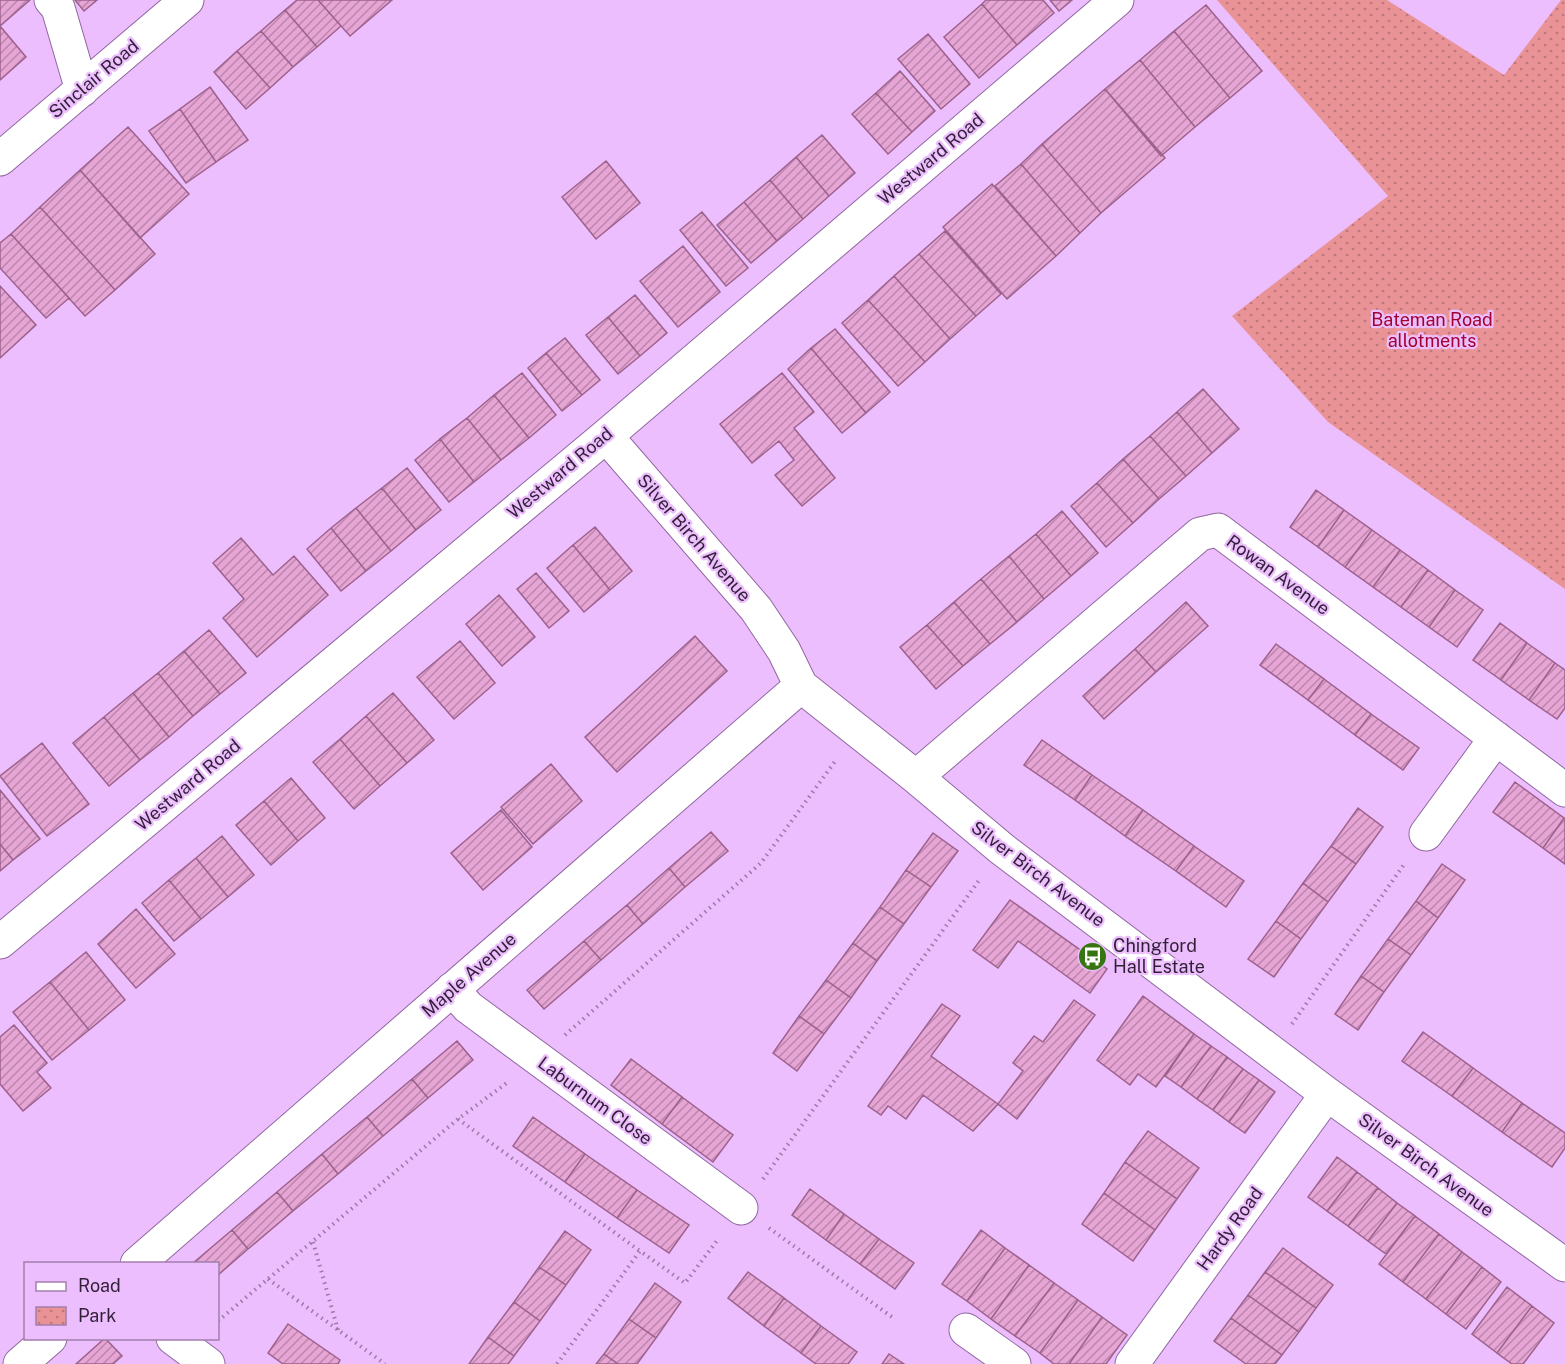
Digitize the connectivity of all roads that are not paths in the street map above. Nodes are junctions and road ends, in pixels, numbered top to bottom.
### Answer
1 (51, 0) edge
2 (187, 0) edge
3 (1117, 0) edge
4 (82, 90) junction
5 (0, 159) edge
6 (606, 436) junction
7 (801, 686) junction
8 (1496, 738) junction
9 (916, 777) junction
10 (1565, 790) edge
11 (1426, 833) road end
12 (0, 942) edge
13 (452, 989) junction
14 (1327, 1094) junction
15 (741, 1208) road end
16 (137, 1262) edge
17 (1565, 1265) edge
18 (966, 1330) dead end
19 (48, 1340) edge
20 (176, 1340) edge
21 (20, 1364) edge
22 (208, 1364) edge
23 (1014, 1364) edge
24 (1132, 1364) edge

1 - 4 street
2 - 4 street, Sinclair Road
3 - 6 street, Westward Road
4 - 5 street, Sinclair Road
6 - 7 street, Silver Birch Avenue
6 - 12 street, Westward Road
7 - 9 street, Silver Birch Avenue
7 - 13 street, Maple Avenue
8 - 9 street, Rowan Avenue
8 - 10 street, Rowan Avenue
8 - 11 street
9 - 14 street, Silver Birch Avenue
13 - 15 street, Laburnum Close
13 - 16 street, Maple Avenue
14 - 17 street, Silver Birch Avenue
14 - 24 street, Hardy Road
18 - 23 street
19 - 21 street
20 - 22 street

